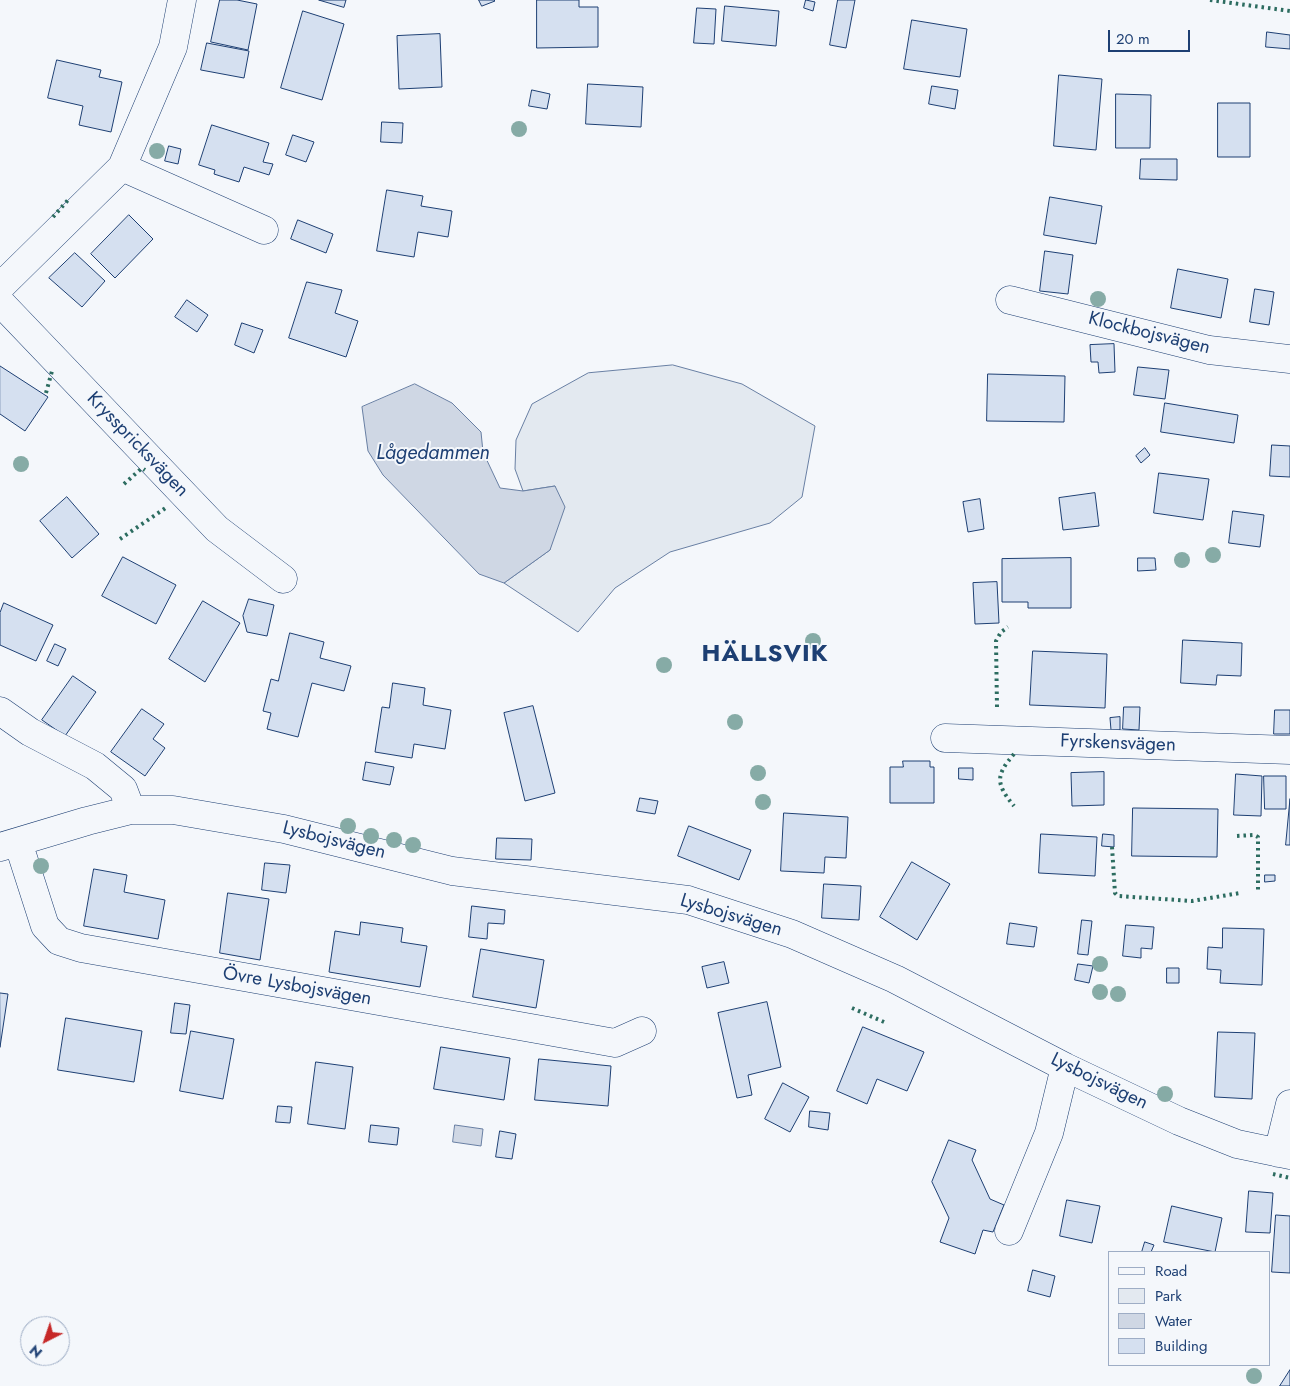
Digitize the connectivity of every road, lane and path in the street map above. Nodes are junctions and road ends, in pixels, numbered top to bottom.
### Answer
1 (182, 0) edge
2 (122, 168) junction
3 (264, 230) dead end
4 (0, 287) edge
5 (1010, 300) dead end
6 (0, 302) edge
7 (1290, 359) edge
8 (283, 579) dead end
9 (0, 711) edge
10 (945, 738) dead end
11 (1290, 750) edge
12 (131, 810) junction
13 (9, 844) edge
14 (642, 1031) dead end
15 (1065, 1067) junction
16 (1290, 1104) edge
17 (1284, 1154) edge
18 (1009, 1231) dead end

1 - 2 street
2 - 3 street
2 - 4 street
5 - 7 street, Klockbojsvägen
6 - 8 street, Krysspricksvägen
9 - 12 street
10 - 11 street, Fyrskensvägen
12 - 13 street, Lysbojsvägen
12 - 15 street, Lysbojsvägen
13 - 14 street, Övre Lysbojsvägen
15 - 17 street, Lysbojsvägen
15 - 18 street
16 - 17 street

